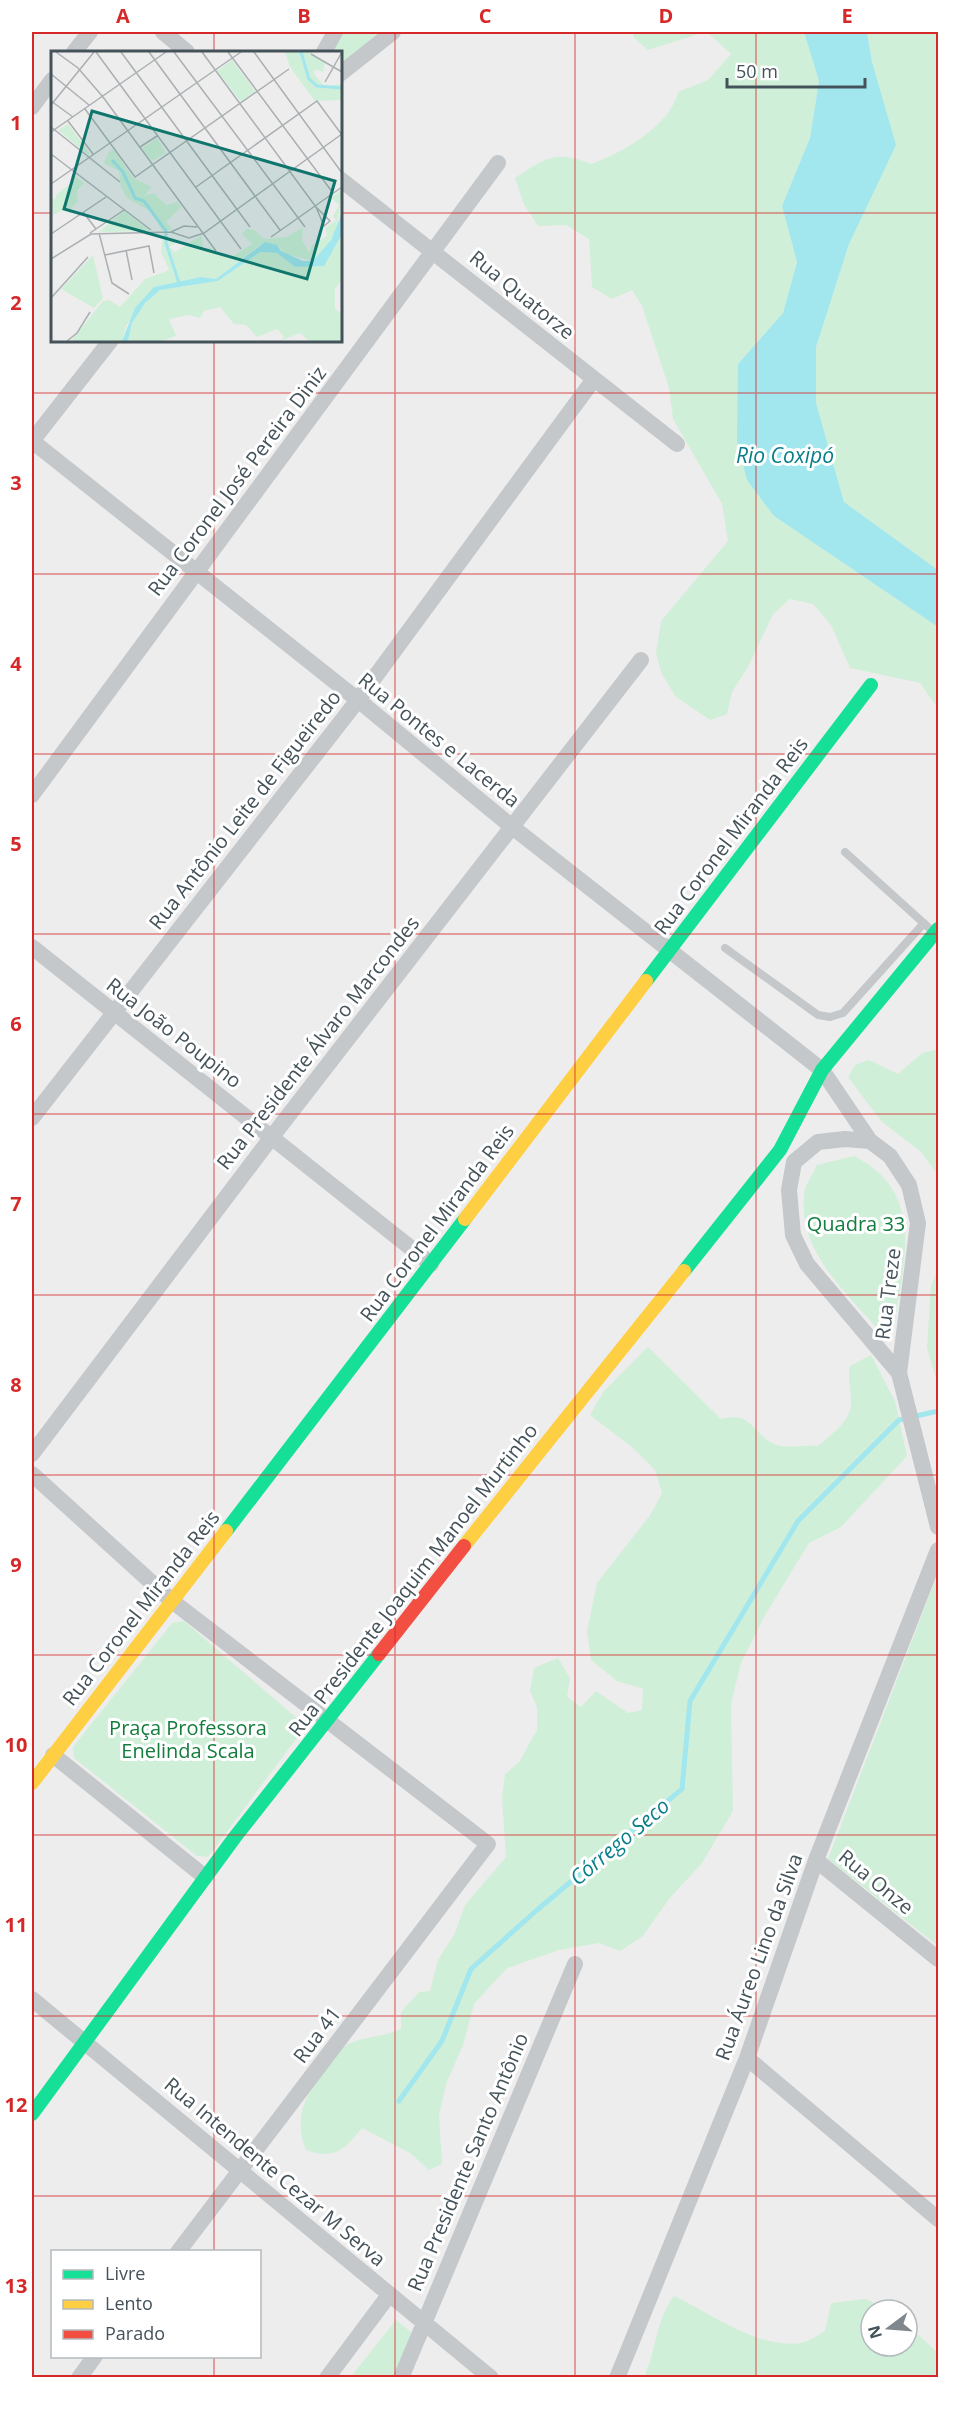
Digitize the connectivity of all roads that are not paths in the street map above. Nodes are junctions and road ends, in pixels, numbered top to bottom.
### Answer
1 (90, 32) edge
2 (163, 32) edge
3 (335, 32) edge
4 (393, 32) edge
5 (75, 51) edge
6 (186, 51) edge
7 (325, 51) edge
8 (342, 72) edge
9 (51, 81) edge
10 (32, 107) edge
11 (498, 163) dead end
12 (342, 181) edge
13 (434, 252) junction
14 (109, 342) edge
15 (594, 379) junction
16 (32, 441) edge
17 (677, 444) dead end
18 (195, 573) junction
19 (641, 660) dead end
20 (871, 685) dead end
21 (358, 700) junction
22 (32, 795) edge
23 (511, 826) junction
24 (845, 852) dead end
25 (924, 923) junction
26 (937, 931) edge
27 (32, 947) edge
28 (725, 948) dead end
29 (668, 950) junction
30 (114, 1013) junction
31 (822, 1070) junction
32 (32, 1118) edge
33 (271, 1138) junction
34 (870, 1141) junction
35 (780, 1150) junction
36 (794, 1162) junction
37 (430, 1264) junction
38 (902, 1380) junction
39 (32, 1454) edge
40 (32, 1474) edge
41 (939, 1527) edge
42 (939, 1550) edge
43 (172, 1601) junction
44 (327, 1719) junction
45 (52, 1755) junction
46 (32, 1783) edge
47 (816, 1860) junction
48 (205, 1877) junction
49 (939, 1959) edge
50 (575, 1965) dead end
51 (32, 1999) edge
52 (87, 2045) junction
53 (747, 2058) junction
54 (32, 2114) edge
55 (241, 2171) junction
56 (939, 2219) edge
57 (180, 2250) edge
58 (389, 2295) junction
59 (423, 2322) junction
60 (94, 2358) edge
61 (79, 2378) edge
62 (327, 2378) edge
63 (400, 2378) edge
64 (491, 2378) edge
65 (617, 2378) edge

1 - 5 street
2 - 6 street
3 - 7 street
4 - 8 street
9 - 10 street
11 - 13 street, Rua Coronel José Pereira Diniz
12 - 13 street, Rua Quatorze
13 - 15 street, Rua Quatorze
13 - 18 street, Rua Coronel José Pereira Diniz
14 - 16 street
15 - 17 street, Rua Quatorze
15 - 21 street, Rua Antônio Leite de Figueiredo
16 - 18 street, Rua Pontes e Lacerda
18 - 21 street, Rua Pontes e Lacerda
18 - 22 street, Rua Coronel José Pereira Diniz
19 - 23 street, Rua Presidente Álvaro Marcondes
20 - 29 street, Rua Coronel Miranda Reis
21 - 23 street, Rua Pontes e Lacerda
21 - 30 street, Rua Antônio Leite de Figueiredo
23 - 29 street, Rua Pontes e Lacerda
23 - 33 street, Rua Presidente Álvaro Marcondes
24 - 25 lane
25 - 26 lane
25 - 28 lane
26 - 31 street, Rua Presidente Joaquim Manoel Murtinho
27 - 30 street, Rua João Poupino
29 - 31 street, Rua Pontes e Lacerda
29 - 37 street, Rua Coronel Miranda Reis
30 - 32 street, Rua Antônio Leite de Figueiredo
30 - 33 street, Rua João Poupino
31 - 34 street, Rua Treze
31 - 35 street, Rua Presidente Joaquim Manoel Murtinho
33 - 37 street, Rua João Poupino
33 - 39 street, Rua Presidente Álvaro Marcondes
34 - 36 street
34 - 38 street, Rua Treze
35 - 36 street
35 - 44 street, Rua Presidente Joaquim Manoel Murtinho
36 - 38 street, Rua Treze
37 - 43 street, Rua Coronel Miranda Reis
38 - 41 street, Rua Treze
40 - 43 street
42 - 47 street, Rua Áureo Lino da Silva
43 - 44 street
43 - 45 street, Rua Coronel Miranda Reis
44 - 48 street, Rua Presidente Joaquim Manoel Murtinho
44 - 55 street, Rua 41
45 - 46 street, Rua Coronel Miranda Reis
45 - 48 street
47 - 49 street, Rua Onze
47 - 53 street, Rua Áureo Lino da Silva
48 - 52 street, Rua Presidente Joaquim Manoel Murtinho
50 - 59 street, Rua Presidente Santo Antônio
51 - 52 street, Rua Intendente Cezar M Serva
52 - 54 street, Rua Presidente Joaquim Manoel Murtinho
52 - 55 street, Rua Intendente Cezar M Serva
53 - 56 street
53 - 65 street, Rua Áureo Lino da Silva
55 - 57 street, Rua 41
55 - 58 street, Rua Intendente Cezar M Serva
58 - 59 street, Rua Intendente Cezar M Serva
58 - 62 street
59 - 63 street, Rua Presidente Santo Antônio
59 - 64 street, Rua Intendente Cezar M Serva
60 - 61 street

